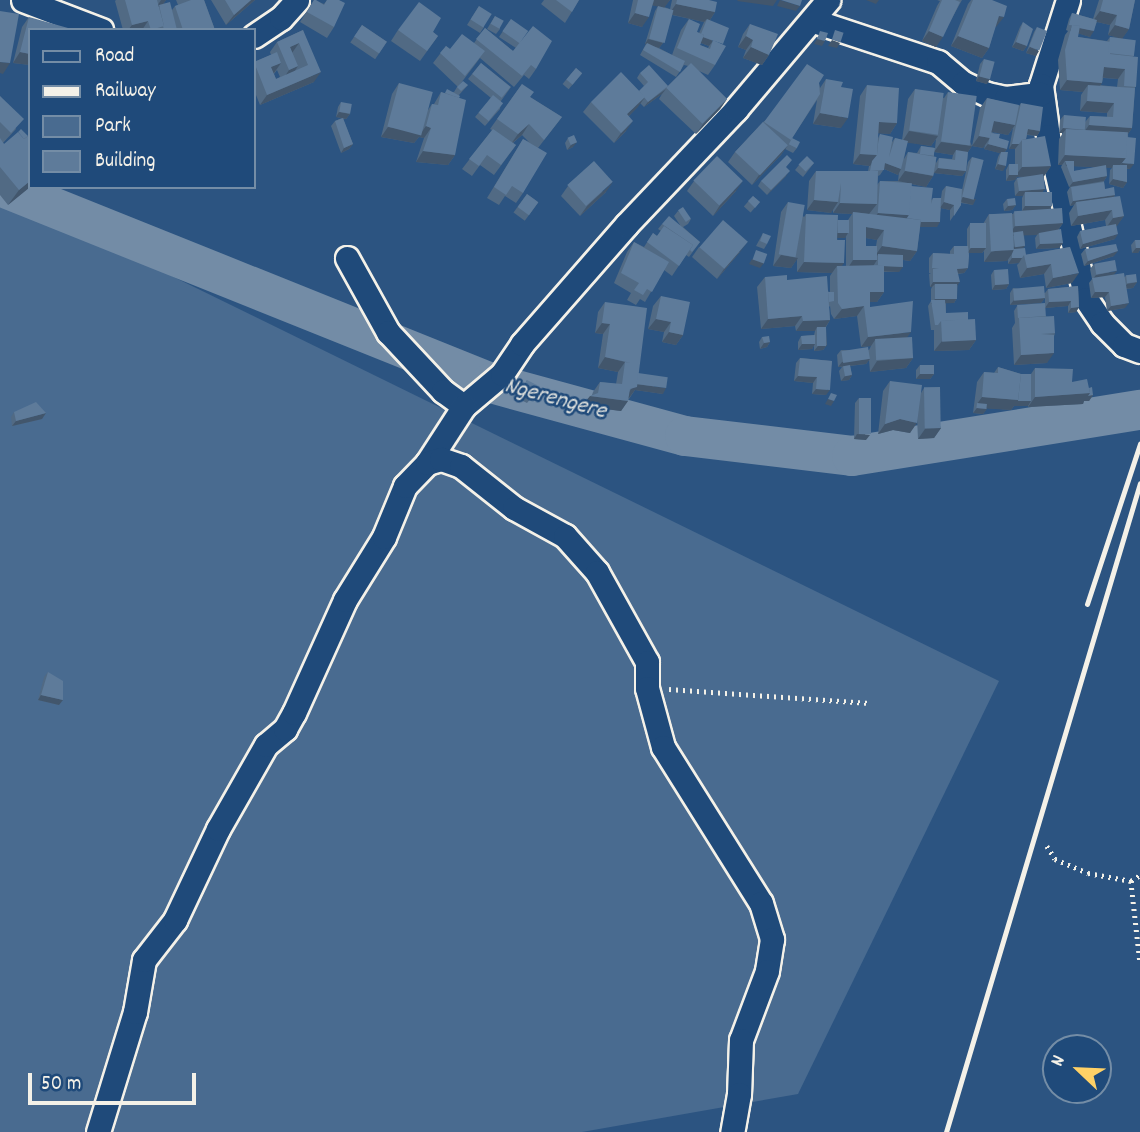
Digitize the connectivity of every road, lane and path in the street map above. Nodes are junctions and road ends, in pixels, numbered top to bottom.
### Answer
1 (23, 0) edge
2 (297, 0) edge
3 (828, 0) edge
4 (1068, 0) edge
5 (814, 21) junction
6 (95, 28) edge
7 (256, 34) edge
8 (1041, 94) junction
9 (347, 258) dead end
10 (1140, 351) edge
11 (464, 406) junction
12 (427, 463) junction
13 (647, 688) junction
14 (870, 703) dead end
15 (1047, 846) dead end
16 (1140, 875) edge
17 (1131, 881) junction
18 (1140, 961) edge
19 (98, 1132) edge
20 (732, 1132) edge

1 - 6 street
2 - 7 street
3 - 5 street
4 - 8 street
5 - 8 street
5 - 11 street
8 - 10 street
9 - 11 street
11 - 12 street
12 - 13 street
12 - 19 street
13 - 14 path
13 - 20 street
15 - 17 path
16 - 17 path
17 - 18 path

